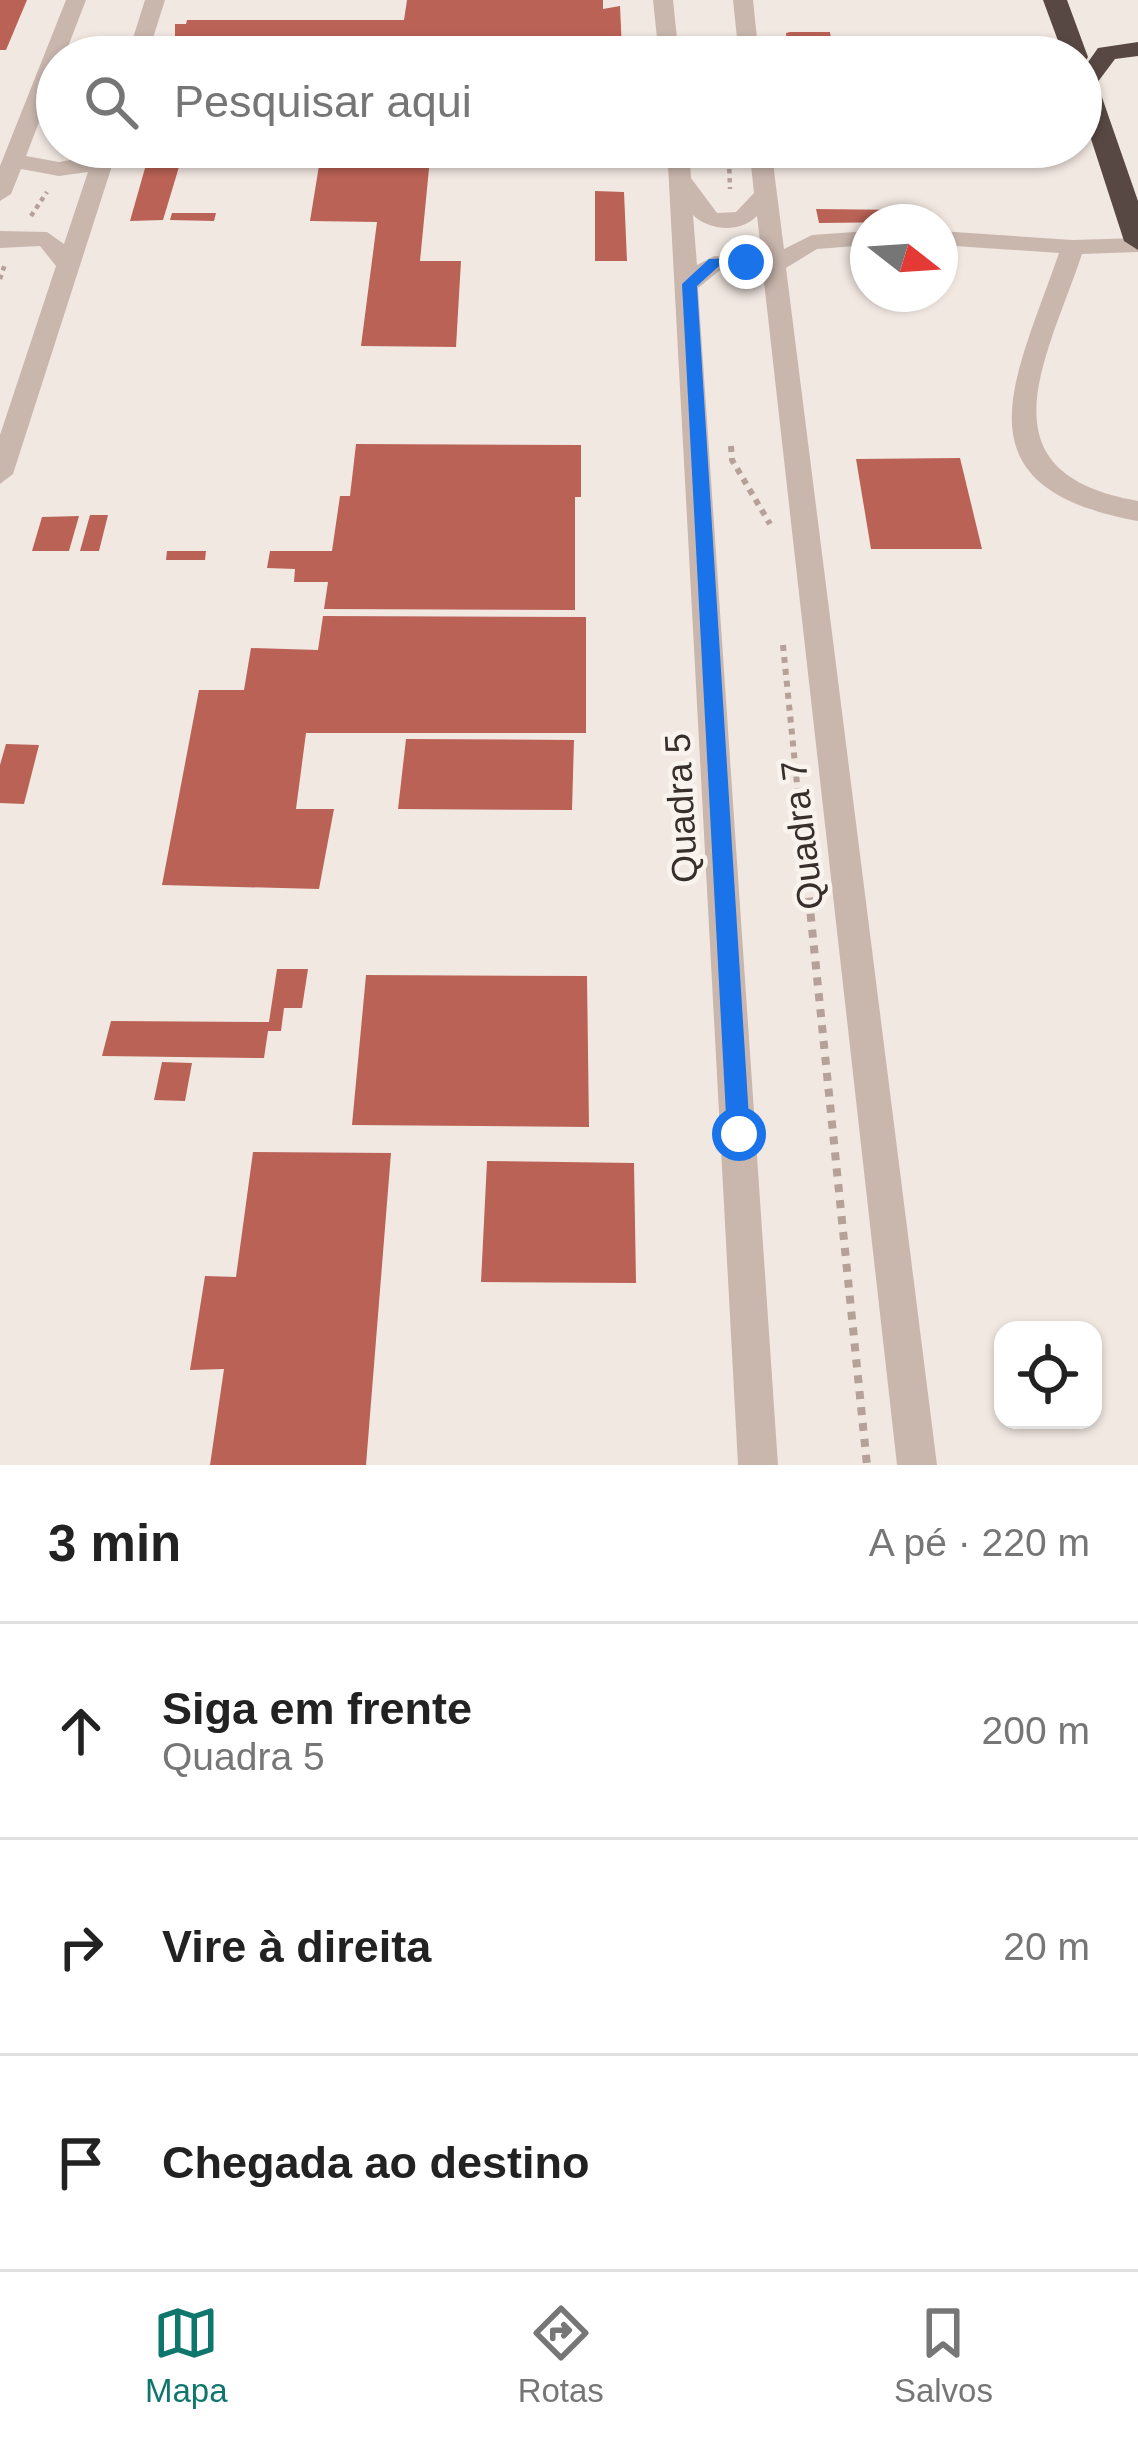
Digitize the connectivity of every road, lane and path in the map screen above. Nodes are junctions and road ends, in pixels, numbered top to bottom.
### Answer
1 (76, 0) edge
2 (155, 0) edge
3 (663, 0) edge
4 (742, 0) edge
5 (1055, 0) edge
6 (62, 36) edge
7 (144, 36) edge
8 (667, 36) edge
9 (746, 36) edge
10 (1068, 36) edge
11 (1138, 49) edge
12 (1102, 56) edge
13 (36, 105) edge
14 (1102, 134) edge
15 (15, 160) junction
16 (36, 166) edge
17 (41, 168) edge
18 (84, 168) edge
19 (100, 168) edge
20 (679, 168) edge
21 (681, 168) edge
22 (728, 168) edge
23 (762, 168) edge
24 (0, 194) edge
25 (765, 195) junction
26 (727, 221) junction
27 (850, 239) edge
28 (958, 239) edge
29 (0, 241) edge
30 (1138, 243) edge
31 (1073, 248) junction
32 (69, 266) junction
33 (772, 266) junction
34 (689, 284) junction
35 (730, 437) dead end
36 (0, 474) edge
37 (1138, 511) edge
38 (772, 546) dead end
39 (782, 641) dead end
40 (758, 1465) edge
41 (867, 1465) edge
42 (917, 1465) edge

1 - 6 street
2 - 7 street
3 - 8 street
4 - 9 street
5 - 10 highway
11 - 12 highway
13 - 15 street
14 - 30 highway
15 - 16 street
15 - 24 street
17 - 18 street
19 - 32 street
20 - 34 street, Quadra 5
21 - 26 street
22 - 26 path
23 - 25 street, Quadra 7
25 - 26 street
25 - 33 street, Quadra 7
27 - 33 street
28 - 31 street
29 - 32 street
30 - 31 street
31 - 37 street
32 - 36 street
33 - 34 street
33 - 42 street, Quadra 7
34 - 40 street, Quadra 5
35 - 38 path
39 - 41 path

